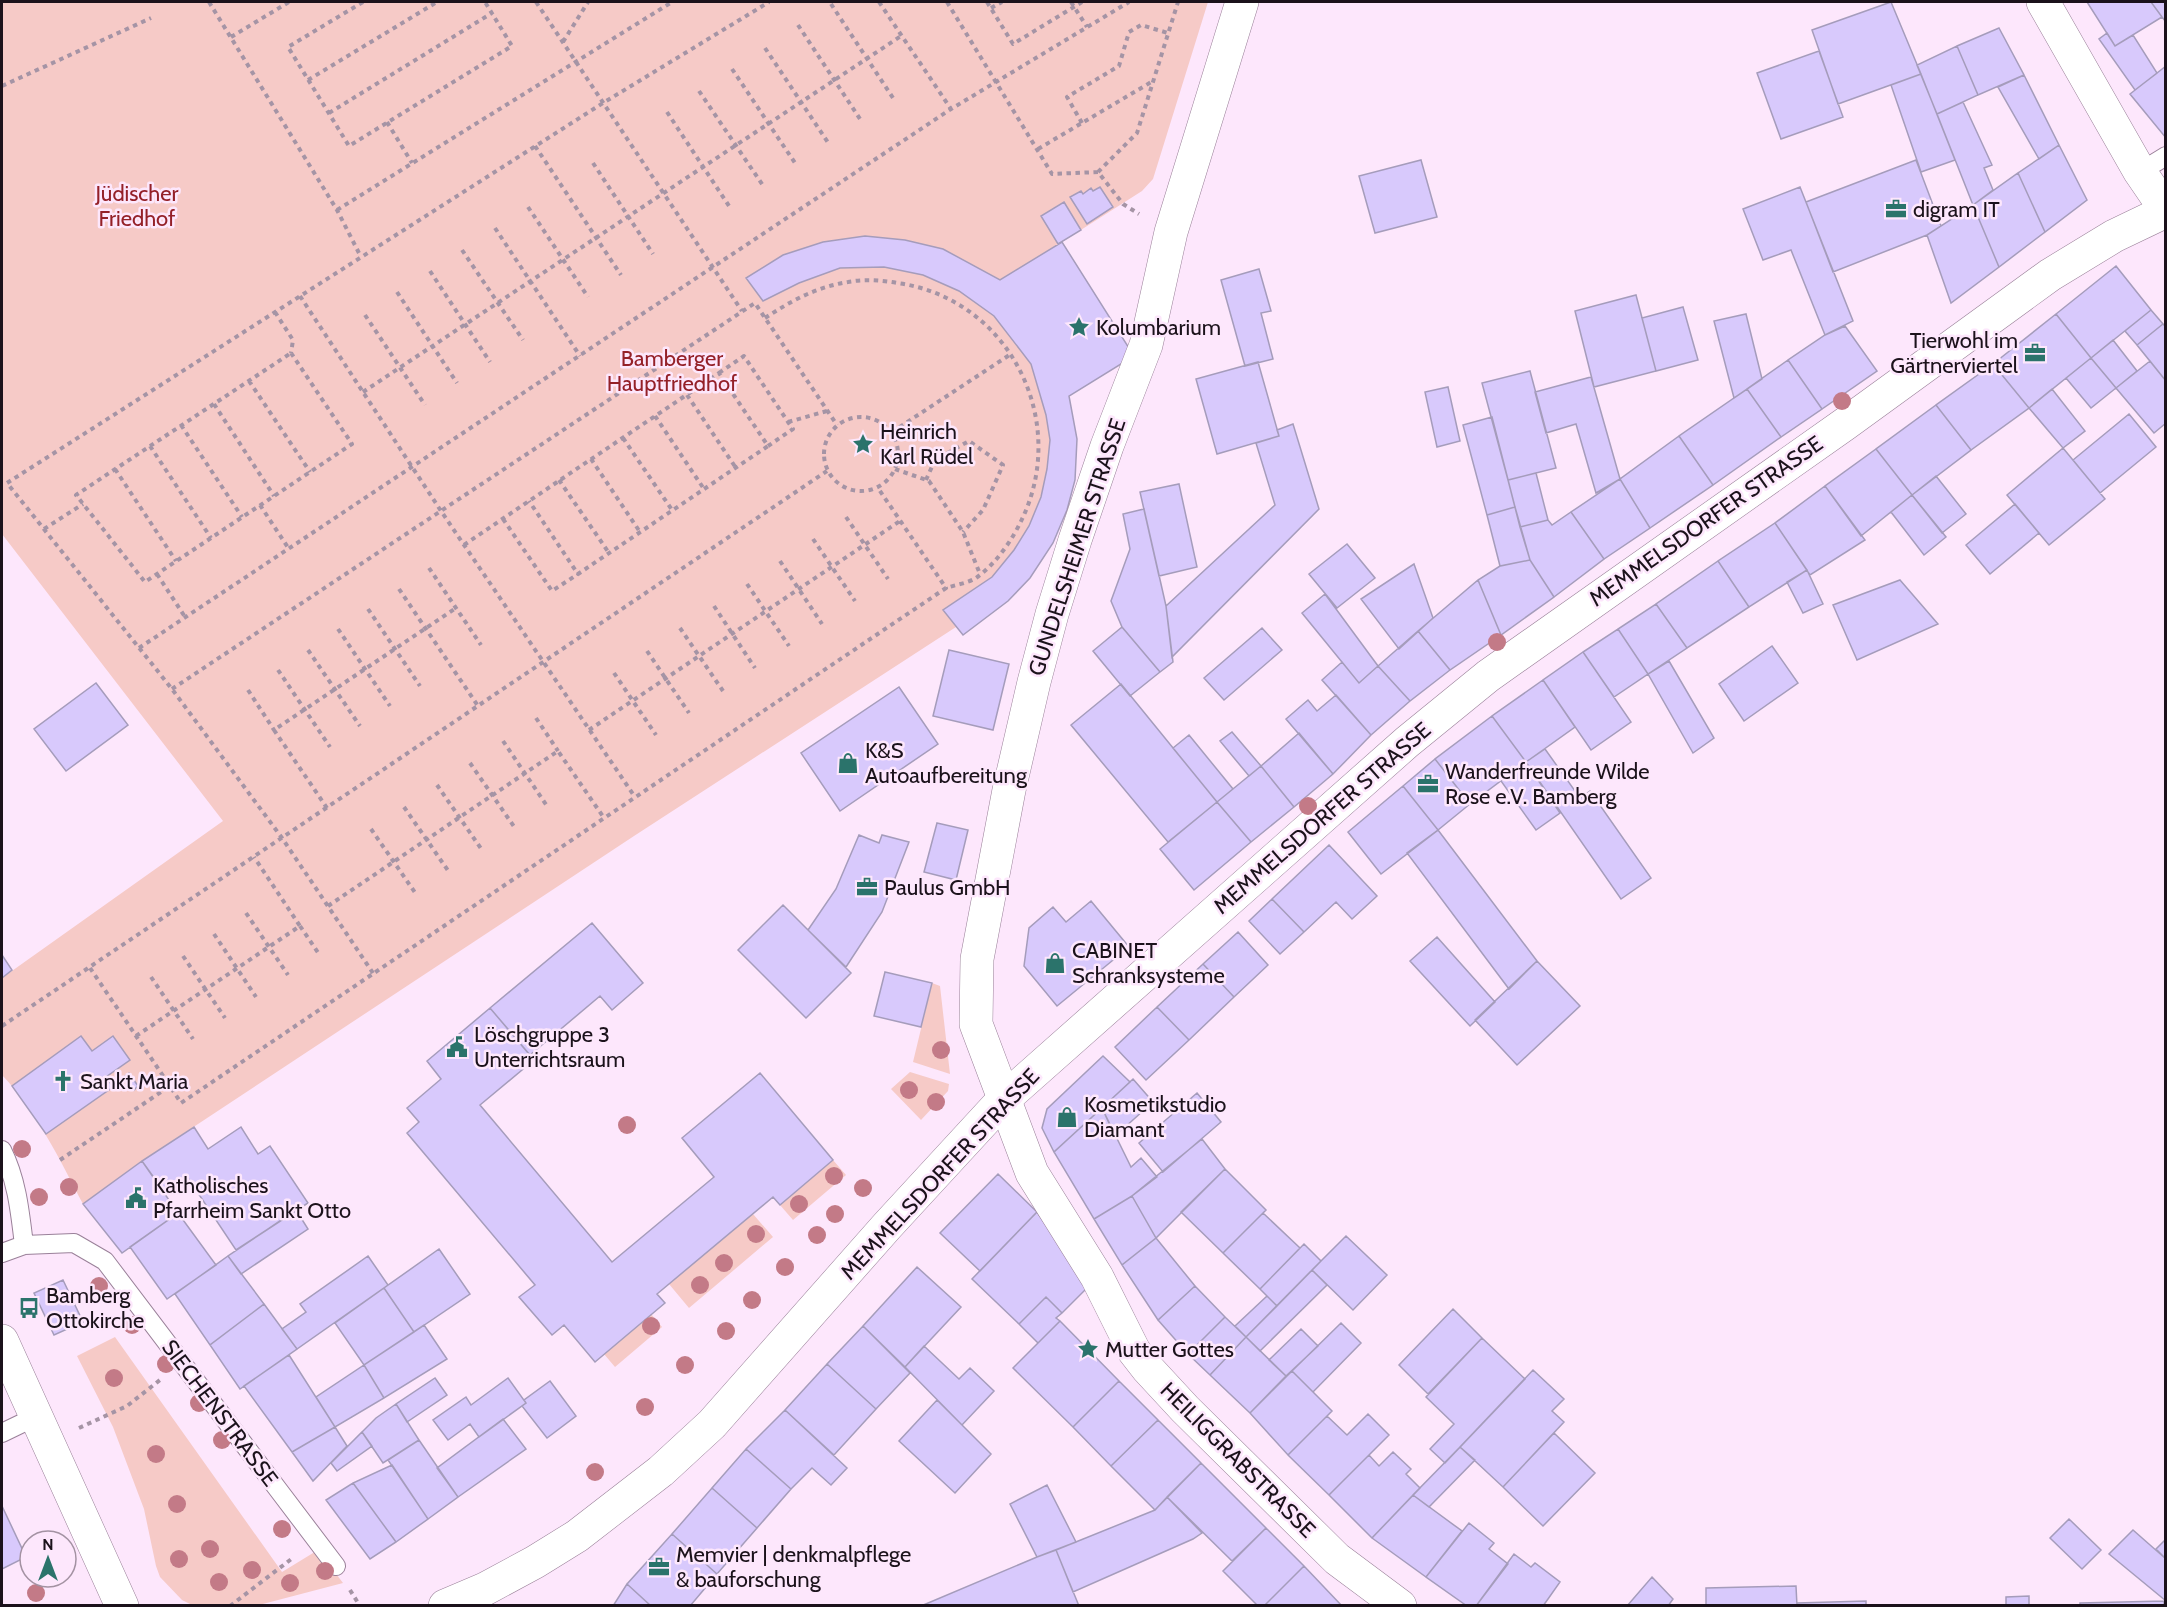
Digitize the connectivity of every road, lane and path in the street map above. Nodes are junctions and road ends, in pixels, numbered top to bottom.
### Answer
1 (209, 2) edge
2 (289, 2) edge
3 (363, 2) edge
4 (437, 2) edge
5 (485, 2) edge
6 (536, 2) edge
7 (588, 2) edge
8 (672, 2) edge
9 (769, 2) edge
10 (879, 2) edge
11 (947, 2) edge
12 (987, 2) edge
13 (1002, 2) edge
14 (1071, 2) edge
15 (1082, 2) edge
16 (1129, 2) edge
17 (1178, 2) edge
18 (1242, 2) edge
19 (2043, 2) edge
20 (831, 4) dead end
21 (1074, 6) junction
22 (991, 8) junction
23 (492, 13) junction
24 (152, 18) dead end
25 (798, 26) dead end
26 (1086, 27) junction
27 (1168, 33) junction
28 (901, 36) junction
29 (231, 37) junction
30 (563, 42) junction
31 (765, 48) dead end
32 (867, 58) junction
33 (576, 61) junction
34 (732, 69) dead end
35 (309, 80) junction
36 (834, 80) junction
37 (1153, 81) junction
38 (996, 82) junction
39 (2, 86) edge
40 (699, 91) dead end
41 (895, 101) dead end
42 (801, 102) junction
43 (603, 103) junction
44 (951, 109) junction
45 (667, 112) dead end
46 (329, 113) junction
47 (387, 122) junction
48 (862, 122) dead end
49 (768, 123) junction
50 (1082, 123) junction
51 (829, 144) dead end
52 (535, 146) junction
53 (736, 146) junction
54 (1038, 149) junction
55 (412, 163) junction
56 (593, 163) dead end
57 (2153, 164) edge
58 (797, 166) dead end
59 (703, 167) junction
60 (1098, 172) junction
61 (764, 187) dead end
62 (663, 193) junction
63 (1123, 204) dead end
64 (528, 207) dead end
65 (731, 209) dead end
66 (337, 210) junction
67 (2166, 210) edge
68 (628, 217) junction
69 (495, 228) dead end
70 (596, 238) junction
71 (462, 250) dead end
72 (653, 254) dead end
73 (362, 257) junction
74 (563, 259) junction
75 (714, 268) junction
76 (430, 271) dead end
77 (621, 275) dead end
78 (530, 281) junction
79 (397, 292) dead end
80 (300, 296) junction
81 (588, 297) dead end
82 (498, 302) junction
83 (742, 311) junction
84 (275, 312) junction
85 (365, 315) dead end
86 (765, 318) junction
87 (465, 324) junction
88 (523, 340) dead end
89 (432, 346) junction
90 (291, 352) junction
91 (1011, 354) junction
92 (580, 356) junction
93 (490, 362) dead end
94 (400, 367) junction
95 (719, 373) junction
96 (249, 381) junction
97 (457, 383) dead end
98 (363, 392) junction
99 (687, 395) junction
100 (214, 404) junction
101 (425, 405) dead end
102 (827, 411) junction
103 (655, 416) junction
104 (788, 422) junction
105 (181, 425) junction
106 (837, 425) junction
107 (892, 432) junction
108 (623, 438) junction
109 (150, 446) junction
110 (768, 446) junction
111 (591, 459) junction
112 (413, 466) junction
113 (736, 468) junction
114 (115, 469) junction
115 (896, 470) junction
116 (827, 471) junction
117 (310, 472) junction
118 (559, 480) junction
119 (926, 480) junction
120 (878, 488) junction
121 (704, 489) junction
122 (274, 496) junction
123 (529, 501) junction
124 (83, 504) junction
125 (260, 505) junction
126 (672, 510) junction
127 (441, 511) junction
128 (242, 517) junction
129 (846, 517) dead end
130 (503, 518) junction
131 (900, 521) junction
132 (44, 530) junction
133 (640, 532) junction
134 (963, 532) junction
135 (211, 538) junction
136 (813, 539) dead end
137 (865, 544) junction
138 (464, 545) junction
139 (289, 549) junction
140 (609, 553) junction
141 (176, 561) junction
142 (780, 561) dead end
143 (832, 567) junction
144 (429, 568) dead end
145 (157, 574) junction
146 (578, 574) junction
147 (980, 574) junction
148 (888, 579) dead end
149 (747, 584) dead end
150 (946, 588) junction
151 (399, 589) dead end
152 (799, 589) junction
153 (855, 601) dead end
154 (714, 606) dead end
155 (456, 608) junction
156 (368, 609) dead end
157 (765, 612) junction
158 (186, 617) junction
159 (822, 624) dead end
160 (426, 628) junction
161 (680, 628) dead end
162 (338, 629) dead end
163 (732, 634) junction
164 (481, 645) dead end
165 (789, 646) dead end
166 (139, 648) junction
167 (395, 649) junction
168 (308, 650) dead end
169 (647, 651) dead end
170 (699, 656) junction
171 (543, 662) junction
172 (755, 668) dead end
173 (365, 669) junction
174 (278, 670) dead end
175 (614, 673) dead end
176 (666, 678) junction
177 (420, 686) dead end
178 (172, 689) junction
179 (335, 689) junction
180 (248, 690) dead end
181 (723, 691) dead end
182 (633, 700) junction
183 (390, 706) dead end
184 (478, 706) junction
185 (304, 710) junction
186 (689, 713) dead end
187 (536, 718) dead end
188 (360, 726) dead end
189 (274, 730) junction
190 (589, 730) junction
191 (656, 735) dead end
192 (503, 741) dead end
193 (330, 747) dead end
194 (558, 751) junction
195 (470, 763) dead end
196 (525, 773) junction
197 (437, 785) dead end
198 (492, 795) junction
199 (635, 797) junction
200 (547, 806) dead end
201 (327, 807) junction
202 (404, 807) dead end
203 (460, 817) junction
204 (604, 818) junction
205 (514, 828) dead end
206 (371, 829) dead end
207 (282, 837) junction
208 (427, 840) junction
209 (482, 850) dead end
210 (254, 857) junction
211 (394, 862) junction
212 (449, 872) dead end
213 (416, 894) dead end
214 (328, 906) junction
215 (246, 914) dead end
216 (300, 926) junction
217 (214, 934) dead end
218 (268, 946) junction
219 (319, 954) dead end
220 (183, 956) dead end
221 (89, 967) junction
222 (237, 968) junction
223 (373, 973) junction
224 (288, 975) dead end
225 (151, 976) dead end
226 (205, 989) junction
227 (256, 997) dead end
228 (174, 1010) junction
229 (225, 1018) dead end
230 (2, 1026) edge
231 (136, 1036) junction
232 (193, 1039) dead end
233 (170, 1086) junction
234 (1004, 1099) junction
235 (2, 1150) edge
236 (60, 1160) dead end
237 (24, 1245) junction
238 (2, 1253) edge
239 (2, 1341) edge
240 (182, 1363) junction
241 (41, 1430) junction
242 (2, 1433) edge
243 (316, 1540) junction
244 (336, 1566) dead end
245 (122, 1605) edge
246 (230, 1605) edge
247 (445, 1605) edge
248 (1400, 1605) edge

1 - 29 path
2 - 29 path
3 - 35 path
4 - 35 path
5 - 23 path
6 - 30 path
7 - 30 path
8 - 33 path
9 - 43 path
10 - 28 path
11 - 38 path
12 - 22 path
13 - 22 path
14 - 21 path
15 - 21 path
16 - 26 path
17 - 27 path
18 - 234 main road, GUNDELSHEIMER STRASSE
19 - 57 main road
20 - 32 path
21 - 22 path
21 - 26 path
23 - 46 path
23 - 47 path
24 - 39 path
25 - 36 path
26 - 38 path
27 - 37 path
27 - 50 path
28 - 32 path
28 - 44 path
29 - 66 path
30 - 33 path
31 - 42 path
32 - 36 path
32 - 41 path
33 - 43 path
33 - 55 path
34 - 49 path
35 - 46 path
36 - 42 path
36 - 48 path
37 - 50 path
37 - 60 path
38 - 44 path
38 - 54 path
40 - 53 path
42 - 49 path
42 - 51 path
43 - 52 path
43 - 62 path
44 - 75 path
45 - 59 path
46 - 47 path
47 - 55 path
49 - 53 path
49 - 58 path
50 - 54 path
52 - 70 path
52 - 73 path
53 - 59 path
53 - 61 path
54 - 60 path
55 - 66 path
56 - 68 path
57 - 67 main road
59 - 62 path
59 - 65 path
60 - 63 path
62 - 68 path
62 - 75 path
64 - 74 path
66 - 73 path
67 - 234 main road, MEMMELSDORFER STRASSE
68 - 70 path
68 - 72 path
69 - 78 path
70 - 74 path
70 - 77 path
71 - 82 path
73 - 80 path
74 - 78 path
74 - 81 path
75 - 83 path
75 - 92 path
76 - 87 path
78 - 82 path
78 - 92 path
79 - 89 path
80 - 84 path
80 - 98 path
82 - 87 path
82 - 88 path
83 - 86 path
83 - 127 path
84 - 90 path
84 - 132 path
85 - 94 path
86 - 91 path
86 - 102 path
87 - 89 path
87 - 93 path
89 - 94 path
89 - 97 path
90 - 96 path
90 - 117 path
91 - 107 path
91 - 147 path
92 - 112 path
94 - 98 path
94 - 101 path
95 - 99 path
95 - 104 path
95 - 110 path
96 - 100 path
96 - 117 path
98 - 112 path
99 - 103 path
99 - 113 path
100 - 105 path
100 - 122 path
102 - 104 path
102 - 106 path
103 - 108 path
103 - 121 path
104 - 110 path
105 - 109 path
105 - 128 path
106 - 107 path
106 - 116 path
107 - 115 path
108 - 111 path
108 - 126 path
109 - 114 path
109 - 135 path
110 - 113 path
111 - 118 path
111 - 133 path
112 - 127 path
112 - 139 path
113 - 121 path
114 - 124 path
114 - 141 path
115 - 119 path
115 - 120 path
116 - 120 path
116 - 171 path
117 - 122 path
118 - 123 path
118 - 140 path
119 - 134 path
119 - 134 path
120 - 131 path
121 - 126 path
122 - 125 path
123 - 130 path
123 - 146 path
124 - 132 path
124 - 145 path
125 - 128 path
125 - 139 path
126 - 133 path
127 - 138 path
127 - 178 path
128 - 135 path
129 - 137 path
130 - 138 path
130 - 146 path
131 - 137 path
131 - 150 path
132 - 166 path
133 - 140 path
134 - 147 path
135 - 141 path
136 - 143 path
137 - 143 path
137 - 148 path
138 - 171 path
139 - 158 path
140 - 146 path
141 - 145 path
142 - 152 path
143 - 152 path
143 - 153 path
144 - 155 path
145 - 158 path
147 - 150 path
149 - 157 path
150 - 199 path
151 - 160 path
152 - 157 path
152 - 159 path
154 - 163 path
155 - 160 path
155 - 164 path
156 - 167 path
157 - 163 path
157 - 165 path
158 - 166 path
160 - 167 path
160 - 184 path
161 - 170 path
162 - 173 path
163 - 170 path
163 - 172 path
166 - 178 path
167 - 173 path
167 - 177 path
168 - 179 path
169 - 176 path
170 - 176 path
170 - 181 path
171 - 184 path
171 - 190 path
173 - 179 path
173 - 183 path
174 - 185 path
175 - 182 path
176 - 182 path
176 - 186 path
178 - 207 path
179 - 185 path
179 - 188 path
180 - 189 path
182 - 190 path
182 - 191 path
184 - 201 path
185 - 189 path
185 - 193 path
187 - 194 path
189 - 201 path
190 - 199 path
192 - 196 path
194 - 196 path
194 - 204 path
195 - 198 path
196 - 198 path
196 - 200 path
197 - 203 path
198 - 203 path
198 - 205 path
199 - 204 path
201 - 207 path
202 - 208 path
203 - 208 path
203 - 209 path
204 - 223 path
206 - 211 path
207 - 210 path
207 - 214 path
208 - 211 path
208 - 212 path
210 - 216 path
210 - 221 path
211 - 213 path
211 - 214 path
214 - 223 path
215 - 218 path
216 - 218 path
216 - 219 path
217 - 222 path
218 - 222 path
218 - 224 path
220 - 226 path
221 - 230 path
221 - 231 path
222 - 226 path
222 - 227 path
223 - 233 path
225 - 228 path
226 - 228 path
226 - 229 path
228 - 231 path
228 - 232 path
231 - 233 path
233 - 236 path
234 - 247 main road, MEMMELSDORFER STRASSE
234 - 248 main road, HEILIGGRABSTRASSE
235 - 237 lane
237 - 238 lane, SIECHENSTRASSE
237 - 240 lane, SIECHENSTRASSE
239 - 241 main road
240 - 241 path
240 - 243 lane, SIECHENSTRASSE
241 - 242 lane
241 - 245 main road
243 - 244 lane, SIECHENSTRASSE
243 - 246 path

